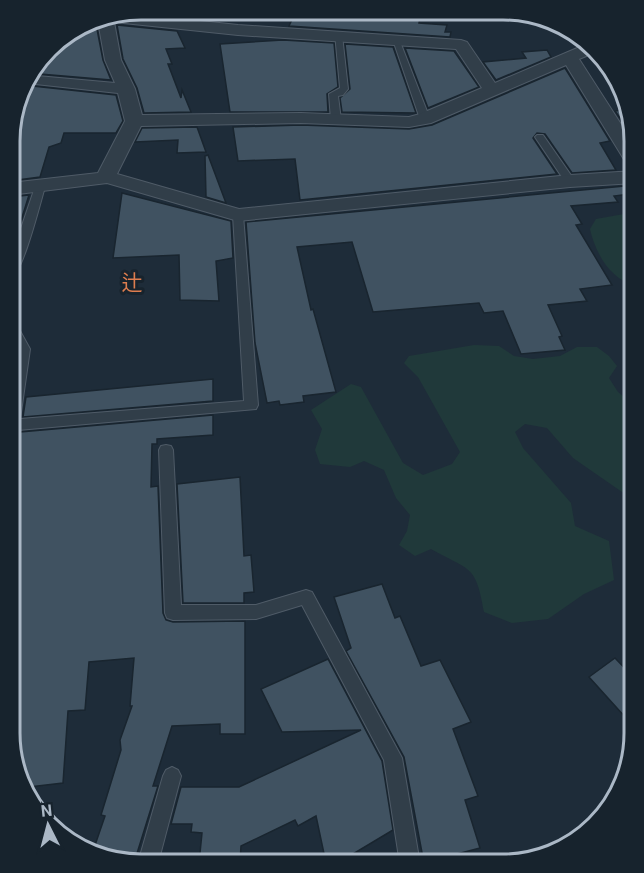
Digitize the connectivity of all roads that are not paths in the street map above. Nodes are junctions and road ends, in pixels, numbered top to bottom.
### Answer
1 (143, 20) edge
2 (107, 25) edge
3 (338, 35) junction
4 (395, 39) junction
5 (584, 51) edge
6 (569, 57) junction
7 (37, 79) edge
8 (126, 89) junction
9 (492, 90) junction
10 (425, 119) junction
11 (336, 120) junction
12 (134, 121) junction
13 (540, 137) dead end
14 (624, 144) edge
15 (106, 177) junction
16 (624, 178) edge
17 (570, 181) junction
18 (40, 187) junction
19 (20, 188) edge
20 (238, 215) junction
21 (20, 250) edge
22 (20, 342) edge
23 (20, 375) edge
24 (20, 431) edge
25 (166, 450) dead end
26 (172, 776) dead end
27 (150, 854) edge
28 (408, 854) edge

1 - 3 street
2 - 8 street
3 - 4 street
3 - 11 lane
4 - 9 street
4 - 10 lane
5 - 6 street
6 - 9 street
6 - 14 street
7 - 8 street
8 - 12 street
9 - 10 street
10 - 11 street
11 - 12 street
12 - 15 street
13 - 17 lane
15 - 18 street
15 - 20 street
16 - 17 street
17 - 20 street
18 - 19 street
18 - 21 lane
20 - 24 lane
22 - 23 lane
25 - 28 lane
26 - 27 lane

